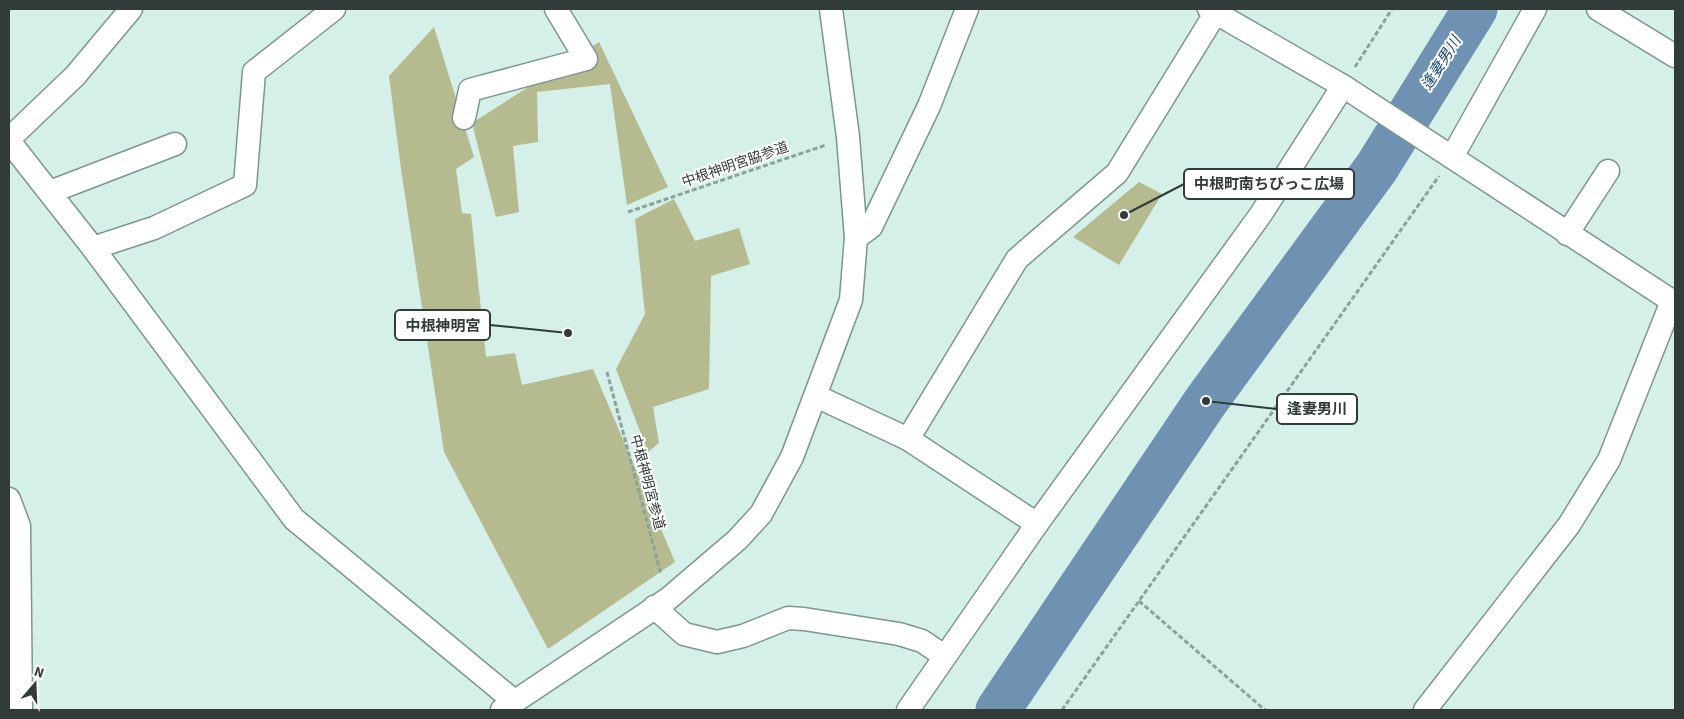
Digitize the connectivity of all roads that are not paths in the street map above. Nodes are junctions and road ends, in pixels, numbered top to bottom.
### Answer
1 (131, 9) edge
2 (334, 9) edge
3 (556, 9) edge
4 (831, 9) edge
5 (966, 9) edge
6 (1535, 9) edge
7 (1598, 9) edge
8 (1214, 10) edge
9 (1675, 56) edge
10 (1347, 90) junction
11 (464, 118) dead end
12 (9, 140) edge
13 (176, 144) dead end
14 (1446, 154) junction
15 (1608, 171) dead end
16 (50, 192) junction
17 (1567, 234) junction
18 (856, 238) junction
19 (93, 248) junction
20 (1674, 302) edge
21 (816, 396) junction
22 (908, 439) junction
23 (9, 499) edge
24 (1036, 524) junction
25 (14, 552) edge
26 (661, 603) junction
27 (944, 656) junction
28 (508, 706) edge
29 (21, 710) edge
30 (908, 710) edge
31 (1425, 710) edge

1 - 12 street
2 - 19 street
3 - 11 street
4 - 18 street
5 - 18 street
6 - 14 street
7 - 9 street
8 - 10 street
8 - 22 street
10 - 14 street
10 - 24 street
12 - 16 street
13 - 16 street
14 - 17 street
15 - 17 street
16 - 19 street
17 - 20 street
18 - 21 street
19 - 28 street
20 - 31 street
21 - 22 street
21 - 26 street
22 - 24 street
23 - 25 street
24 - 27 street
25 - 29 street
26 - 27 street
26 - 28 street
27 - 30 street

